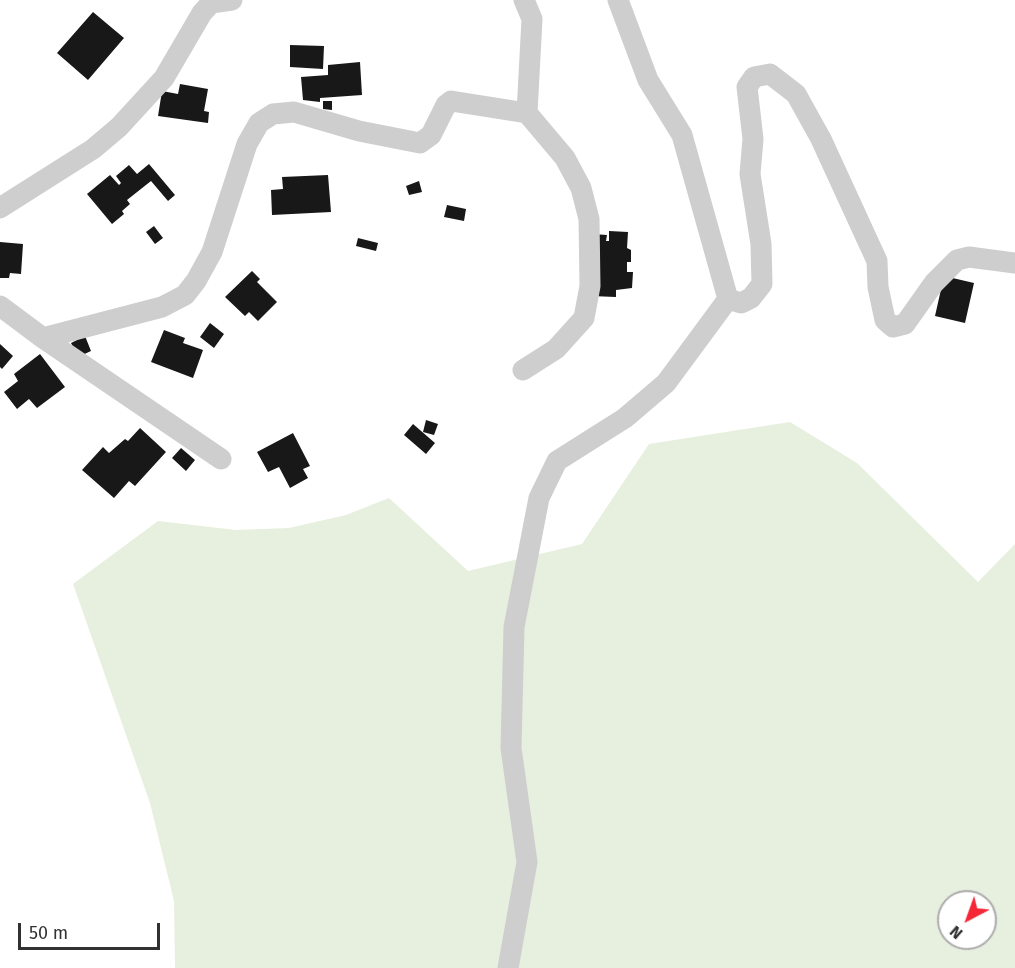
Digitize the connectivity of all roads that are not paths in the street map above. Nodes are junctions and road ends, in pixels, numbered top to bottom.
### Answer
1 (232, 0) edge
2 (524, 0) edge
3 (618, 0) edge
4 (527, 113) junction
5 (0, 208) edge
6 (1015, 263) edge
7 (728, 299) junction
8 (0, 306) edge
9 (43, 338) junction
10 (523, 370) dead end
11 (221, 459) dead end
12 (508, 968) edge

1 - 5 street
2 - 4 street
3 - 7 street
4 - 9 street
4 - 10 street
6 - 7 street
7 - 12 street
8 - 9 street
9 - 11 street

